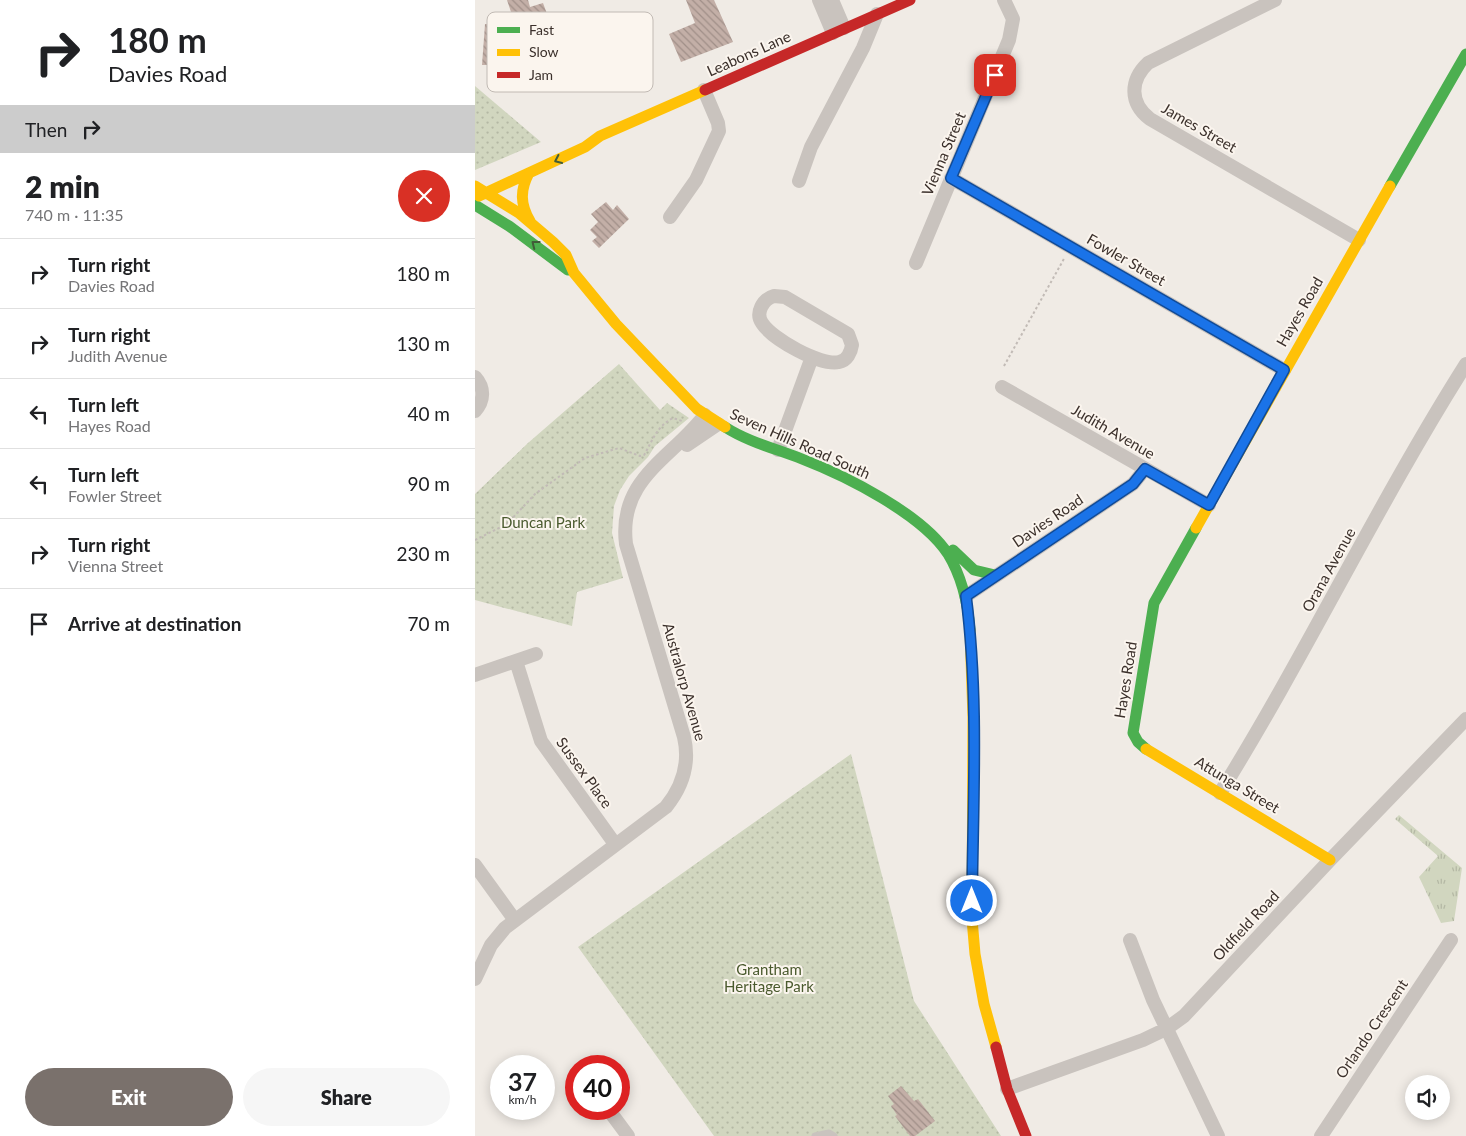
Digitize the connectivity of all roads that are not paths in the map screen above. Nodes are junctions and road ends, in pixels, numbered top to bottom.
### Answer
1 (819, 0) edge
2 (832, 0) edge
3 (910, 0) edge
4 (1004, 0) edge
5 (1275, 0) edge
6 (877, 14) junction
7 (839, 30) junction
8 (1466, 54) edge
9 (703, 90) junction
10 (600, 136) junction
11 (529, 173) junction
12 (951, 178) junction
13 (799, 181) dead end
14 (475, 185) edge
15 (488, 193) junction
16 (475, 198) edge
17 (475, 205) edge
18 (670, 217) dead end
19 (530, 221) junction
20 (1359, 240) junction
21 (916, 264) dead end
22 (574, 273) junction
23 (812, 357) junction
24 (1466, 364) edge
25 (1284, 370) junction
26 (475, 377) edge
27 (1002, 387) dead end
28 (475, 411) edge
29 (705, 415) junction
30 (719, 424) junction
31 (778, 450) junction
32 (657, 465) junction
33 (1145, 469) junction
34 (1209, 505) junction
35 (941, 544) junction
36 (995, 576) junction
37 (966, 596) junction
38 (536, 654) dead end
39 (516, 661) junction
40 (475, 674) edge
41 (1466, 719) edge
42 (1133, 733) joint
43 (1220, 792) junction
44 (615, 844) junction
45 (1330, 860) junction
46 (475, 865) edge
47 (514, 919) junction
48 (1130, 940) dead end
49 (1451, 940) dead end
50 (475, 978) edge
51 (1166, 1029) junction
52 (1007, 1089) junction
53 (616, 1120) edge
54 (628, 1136) edge
55 (815, 1136) edge
56 (834, 1136) edge
57 (1025, 1136) edge
58 (1218, 1136) edge
59 (1321, 1136) edge

1 - 7 street
2 - 7 street
3 - 6 street, Leabons Lane
4 - 12 street, Vienna Street
5 - 20 street, James Street
6 - 7 street, Leabons Lane
6 - 13 street
7 - 9 street, Leabons Lane
8 - 20 street, Hayes Road
9 - 10 street, Leabons Lane
9 - 18 street
10 -> 11 street, Leabons Lane
10 - 14 street, Leabons Lane
11 - 15 street, Leabons Lane
11 - 19 street
12 - 21 street, Vienna Street
12 - 25 street, Fowler Street
14 - 15 street, Seven Hills Road South
15 - 16 street, Leabons Lane
15 - 19 street, Seven Hills Road South
22 -> 17 street, Seven Hills Road South
19 - 22 street, Seven Hills Road South
20 - 25 street, Hayes Road
22 - 29 street, Seven Hills Road South
23 - 23 street
23 - 31 street
24 - 43 street, Orana Avenue
25 - 34 street, Hayes Road
26 - 28 street
27 - 33 street, Judith Avenue
29 - 30 street, Seven Hills Road South
29 - 32 street, Australorp Avenue
30 - 31 street, Seven Hills Road South
30 - 32 street, Australorp Avenue
31 - 35 street, Seven Hills Road South
32 - 44 street, Australorp Avenue
33 - 34 street, Judith Avenue
33 - 36 street, Davies Road
34 - 42 street, Hayes Road
35 - 36 street, Seven Hills Road South
35 - 37 street, Seven Hills Road South
36 - 37 street, Davies Road
37 - 52 street, Seven Hills Road South
38 - 39 street
39 - 40 street
39 - 44 street, Sussex Place
41 - 45 street, Oldfield Road
42 - 43 street, Attunga Street
43 - 45 street, Attunga Street
44 - 47 street, Australorp Avenue
45 - 51 street, Oldfield Road
46 - 47 street
47 - 50 street, Australorp Avenue
48 - 51 street
49 - 59 street, Orlando Crescent
51 - 52 street, Oldfield Road
51 - 58 street
52 - 57 street, Seven Hills Road South
53 - 54 street
55 - 56 lane

